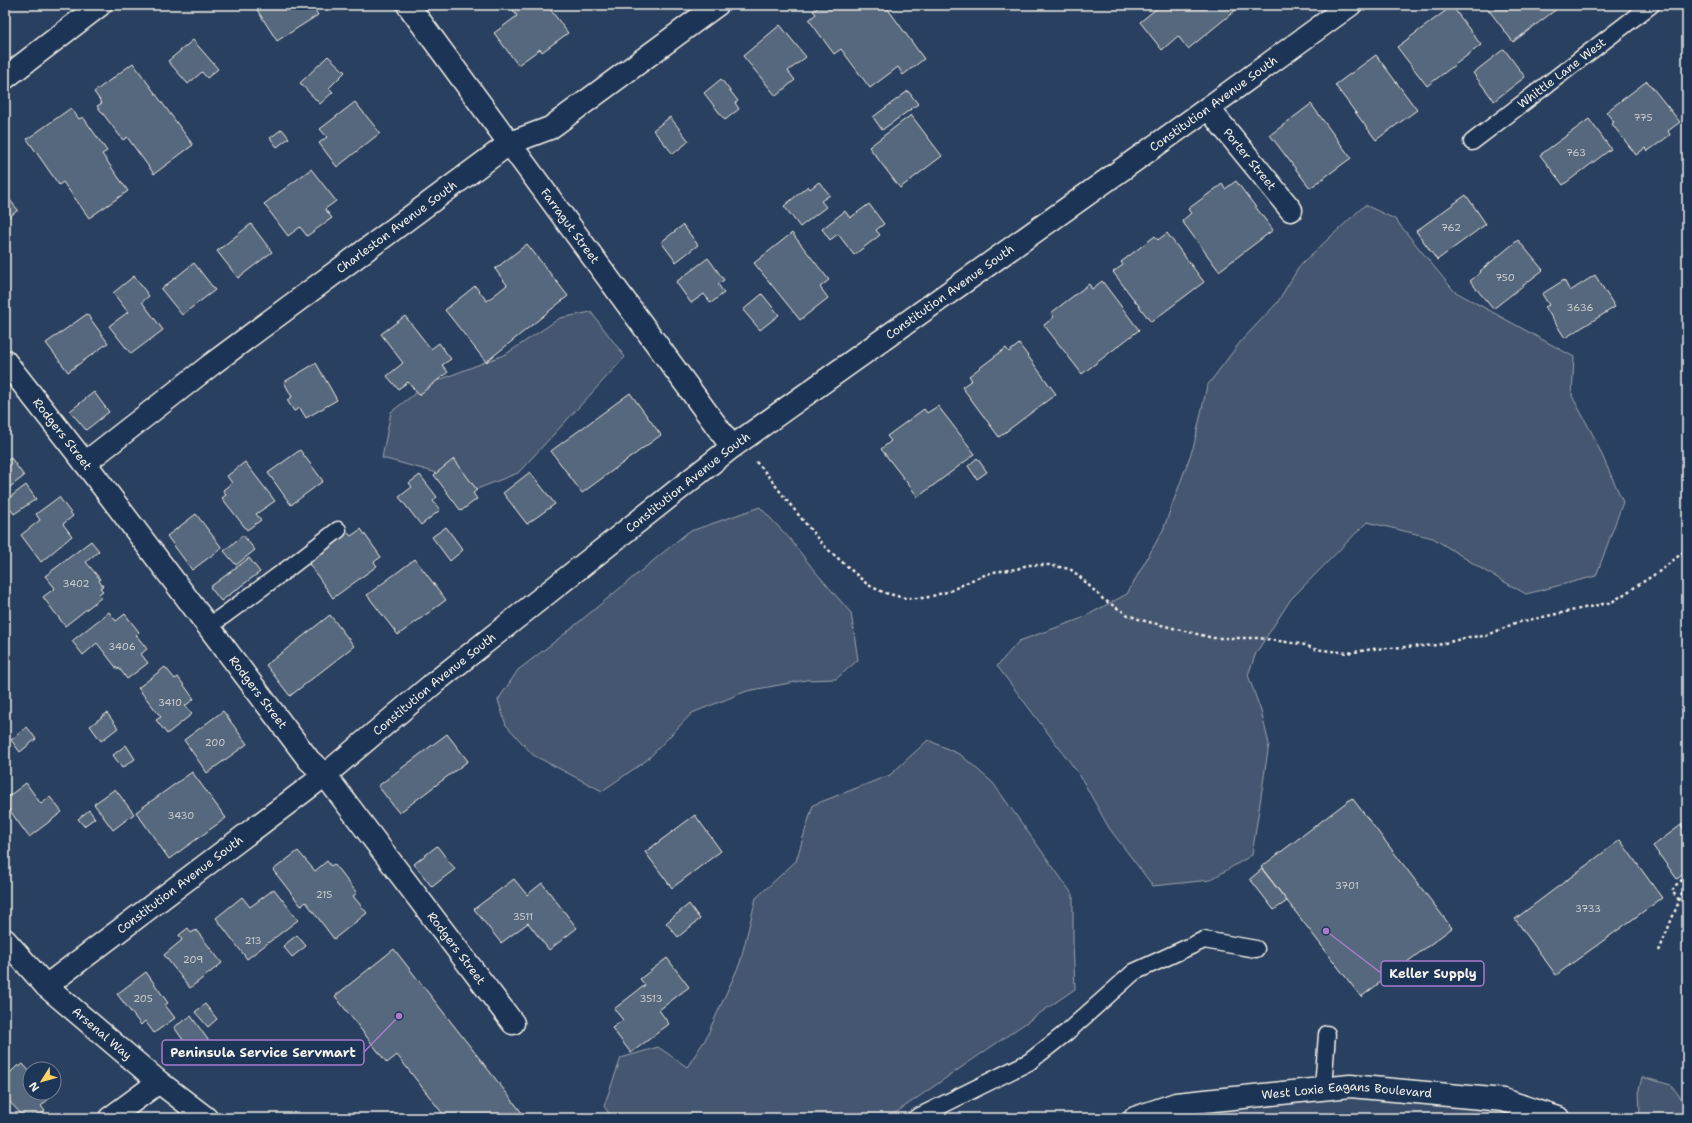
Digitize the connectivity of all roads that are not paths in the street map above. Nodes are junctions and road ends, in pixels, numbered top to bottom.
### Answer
1 (100, 5) edge
2 (408, 5) edge
3 (717, 5) edge
4 (1350, 5) edge
5 (1651, 5) edge
6 (5, 78) edge
7 (1208, 108) junction
8 (510, 142) junction
9 (1472, 142) dead end
10 (1291, 210) dead end
11 (5, 361) edge
12 (732, 447) junction
13 (84, 463) junction
14 (338, 530) dead end
15 (208, 627) junction
16 (326, 775) junction
17 (5, 940) edge
18 (1256, 949) dead end
19 (46, 986) junction
20 (513, 1023) dead end
21 (1327, 1034) dead end
22 (159, 1082) junction
23 (1323, 1089) junction
24 (110, 1118) edge
25 (206, 1118) edge
26 (916, 1118) edge
27 (1135, 1118) edge
28 (1558, 1118) edge

1 - 6 street
2 - 8 street, Farragut Street
3 - 8 street, Charleston Avenue South
4 - 7 street, Constitution Avenue South
5 - 9 lane, Whittle Lane West
7 - 10 street, Porter Street
7 - 12 street, Constitution Avenue South
8 - 12 street, Farragut Street
8 - 13 street, Charleston Avenue South
11 - 13 street, Rodgers Street
12 - 16 street, Constitution Avenue South
13 - 15 street, Rodgers Street
14 - 15 lane
15 - 16 street, Rodgers Street
16 - 19 street, Constitution Avenue South
16 - 20 street, Rodgers Street
17 - 19 street, Arsenal Way
18 - 26 lane
19 - 22 street, Arsenal Way
21 - 23 lane
22 - 24 street
22 - 25 street, Arsenal Way
23 - 27 street, West Loxie Eagans Boulevard
23 - 28 street, West Loxie Eagans Boulevard

